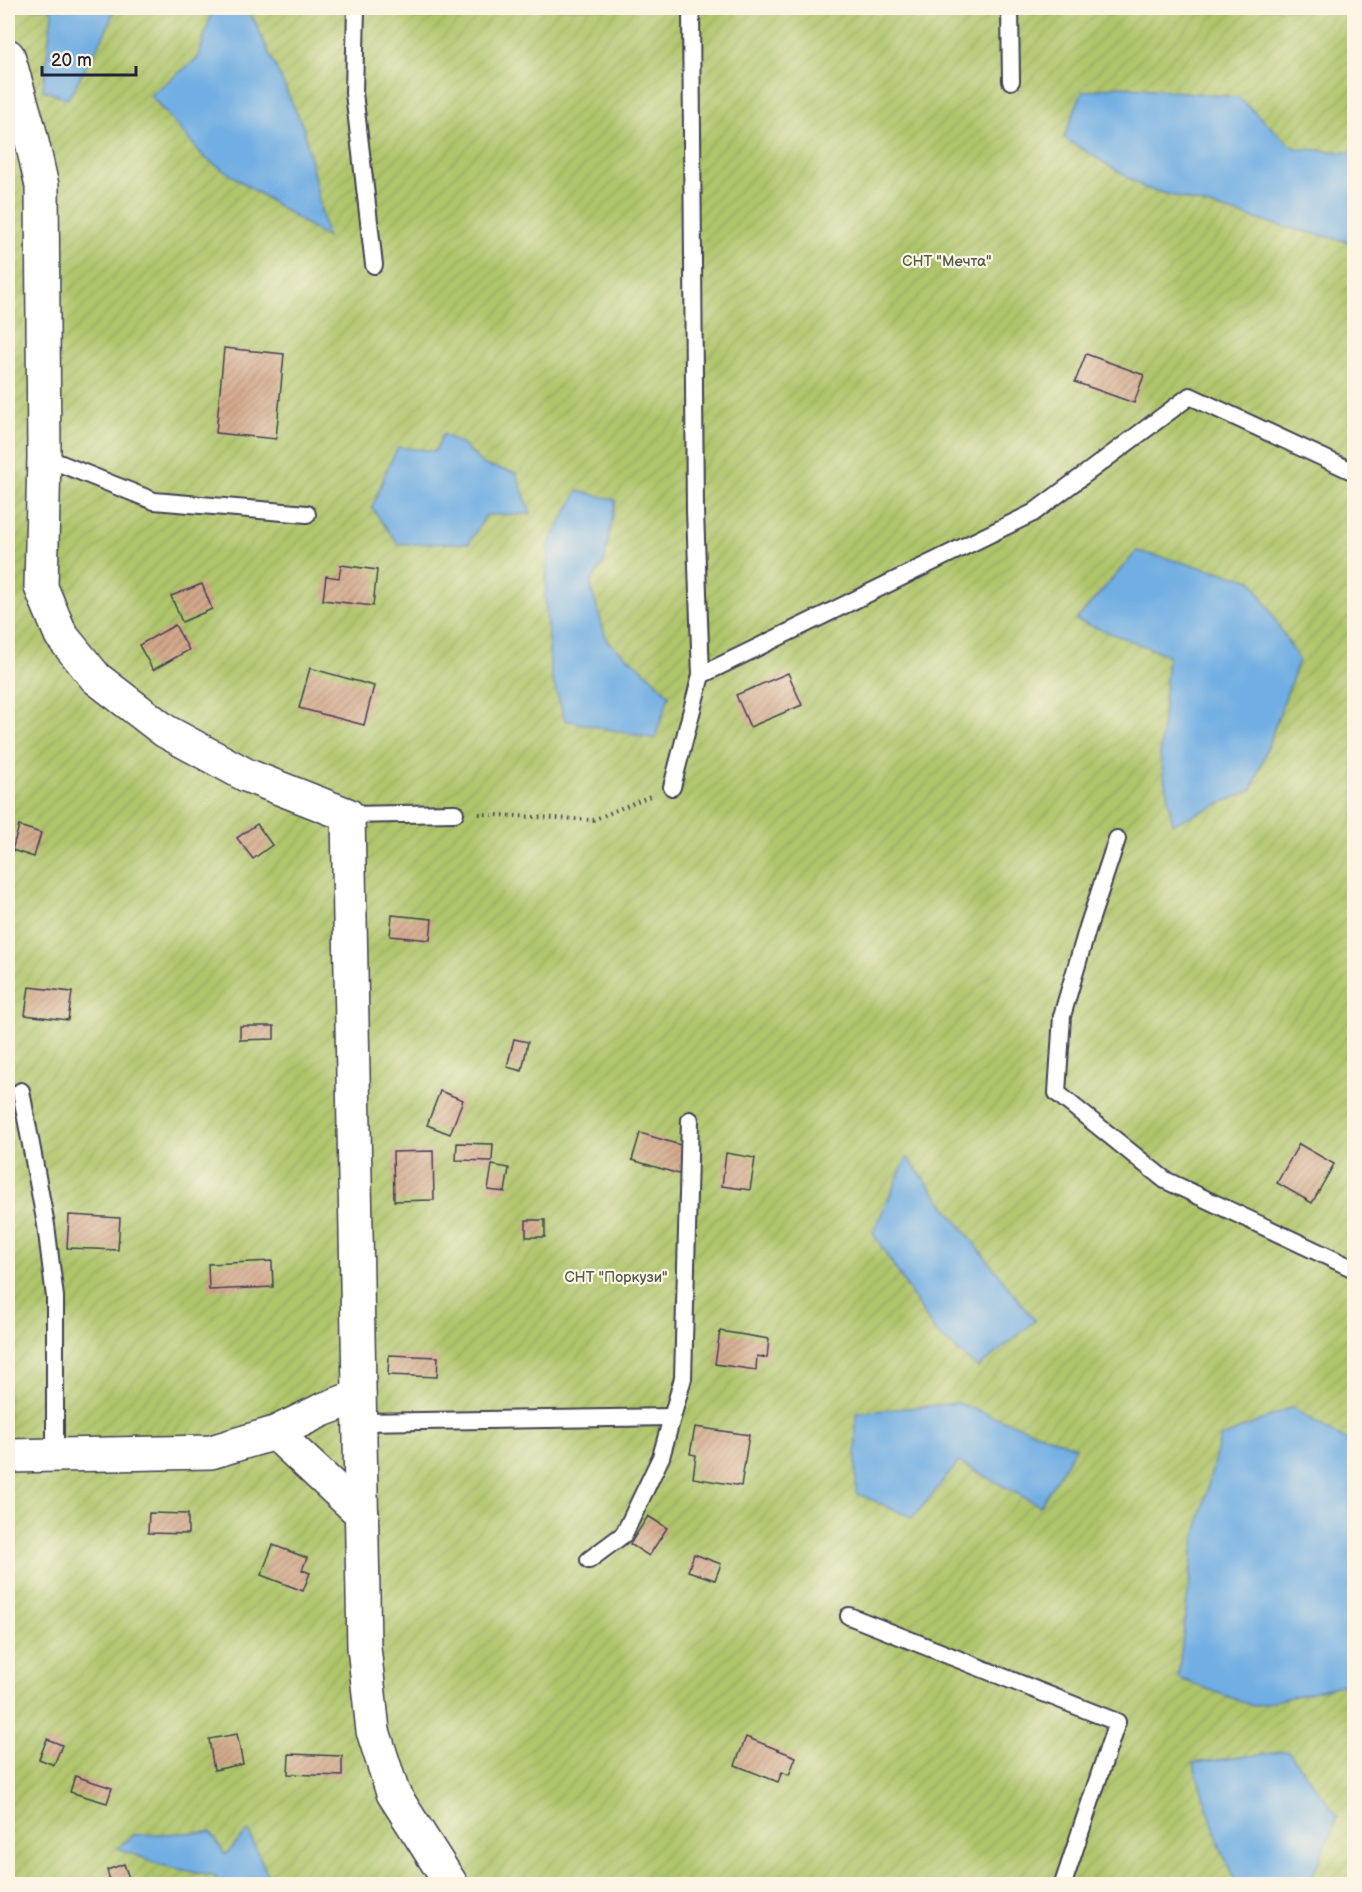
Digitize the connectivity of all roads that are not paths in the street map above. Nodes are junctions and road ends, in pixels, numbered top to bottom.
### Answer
1 (356, 8) edge
2 (691, 8) edge
3 (1010, 8) edge
4 (8, 56) edge
5 (1011, 81) dead end
6 (374, 265) dead end
7 (44, 457) junction
8 (1354, 472) edge
9 (307, 514) dead end
10 (701, 675) junction
11 (672, 787) road end
12 (455, 813) road end
13 (348, 815) junction
14 (1117, 839) dead end
15 (21, 1091) dead end
16 (690, 1120) dead end
17 (1354, 1269) edge
18 (360, 1409) junction
19 (672, 1417) junction
20 (274, 1433) junction
21 (8, 1456) edge
22 (55, 1456) junction
23 (362, 1514) junction
24 (589, 1560) dead end
25 (849, 1616) dead end
26 (451, 1884) edge
27 (1063, 1884) edge

1 - 6 lane
2 - 10 lane
3 - 5 lane
4 - 7 street
7 - 9 lane
7 - 13 street
8 - 10 lane
10 - 11 lane
12 - 13 lane
13 - 18 street
14 - 17 lane
15 - 22 lane
16 - 19 lane
18 - 19 lane
18 - 20 street
18 - 23 street
19 - 24 lane
20 - 22 street
20 - 23 street
21 - 22 street
23 - 26 street
25 - 27 lane

